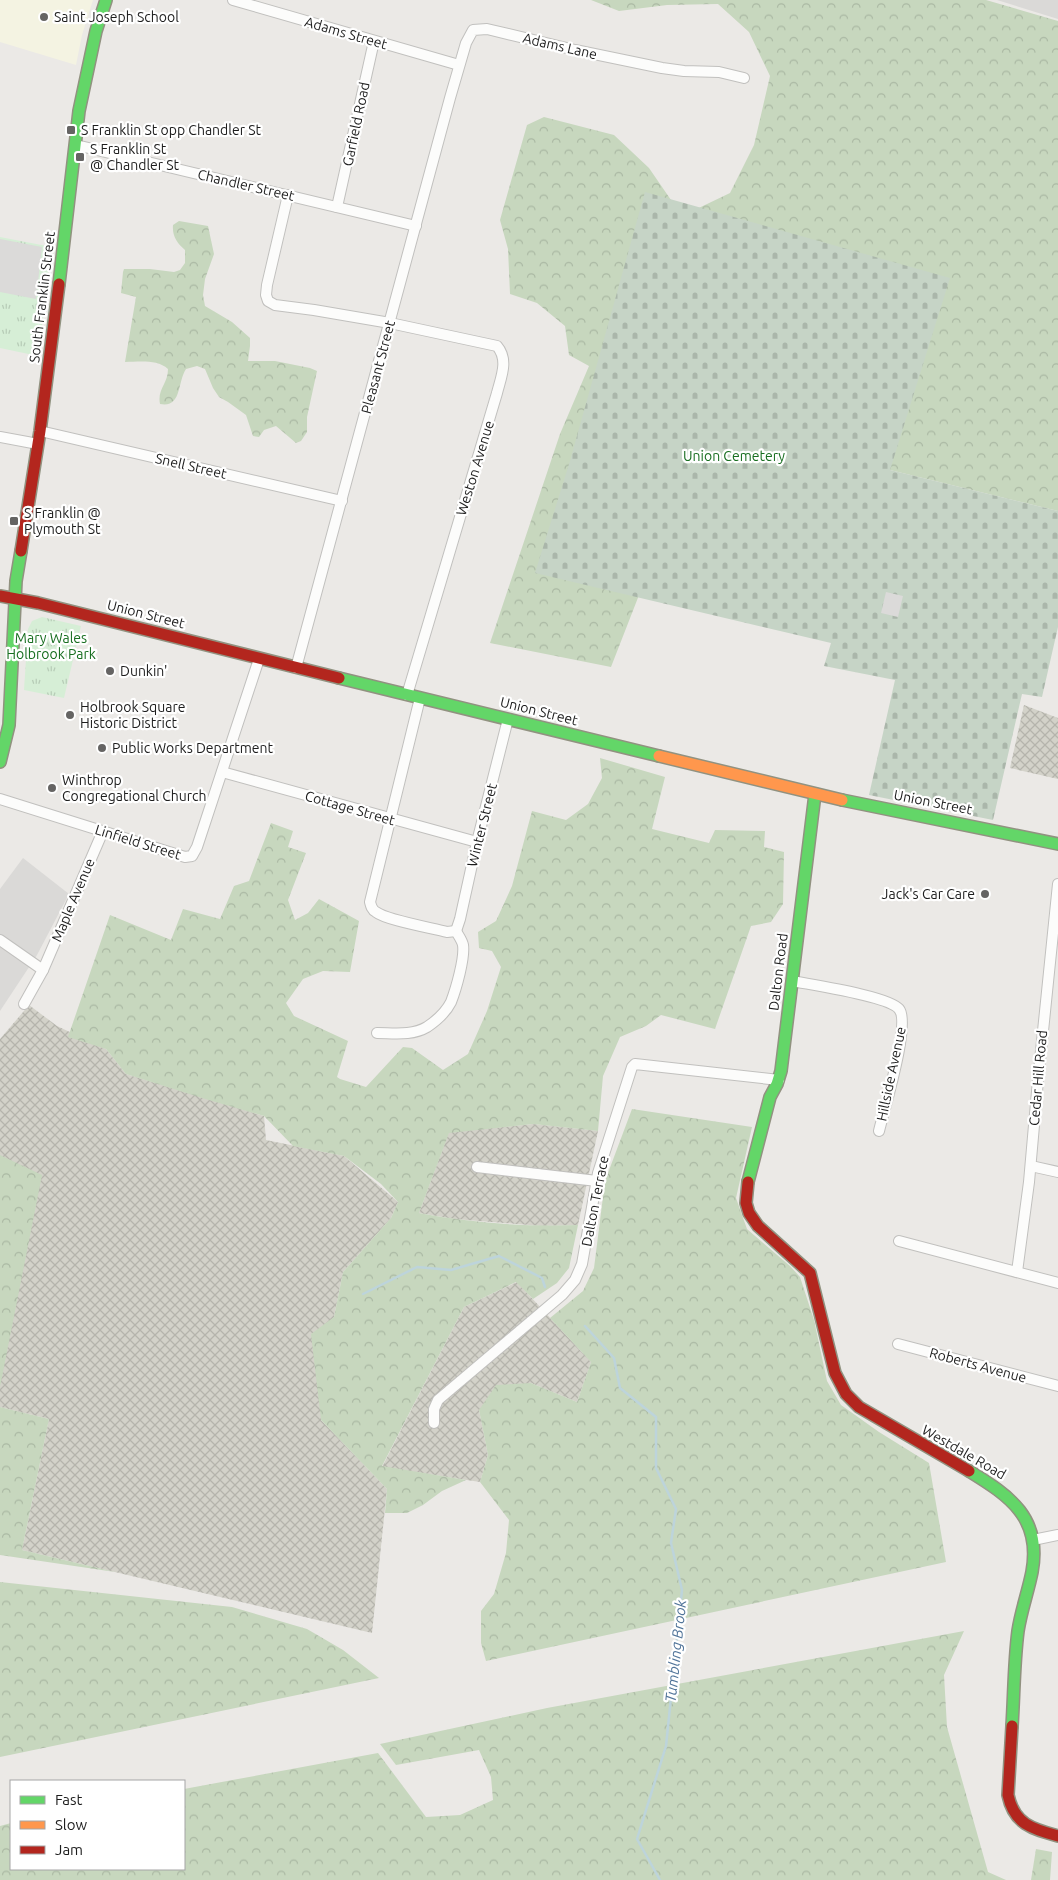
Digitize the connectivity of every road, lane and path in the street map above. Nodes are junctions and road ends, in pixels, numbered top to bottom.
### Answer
1 (106, 0) edge
2 (234, 0) edge
3 (374, 40) junction
4 (460, 65) junction
5 (744, 78) dead end
6 (76, 145) junction
7 (288, 195) junction
8 (337, 207) junction
9 (416, 226) junction
10 (390, 323) junction
11 (40, 431) junction
12 (0, 436) edge
13 (38, 444) junction
14 (342, 501) junction
15 (0, 596) edge
16 (15, 599) junction
17 (259, 659) junction
18 (296, 668) junction
19 (406, 695) junction
20 (420, 698) junction
21 (508, 719) junction
22 (0, 762) edge
23 (222, 772) junction
24 (815, 794) junction
25 (0, 799) edge
26 (390, 819) junction
27 (103, 831) junction
28 (477, 842) junction
29 (1058, 844) edge
30 (1058, 884) edge
31 (456, 931) junction
32 (0, 940) edge
33 (1054, 953) edge
34 (43, 970) junction
35 (792, 981) junction
36 (24, 1004) dead end
37 (377, 1033) dead end
38 (779, 1080) junction
39 (879, 1131) dead end
40 (756, 1149) joint
41 (1031, 1166) junction
42 (478, 1167) dead end
43 (1058, 1172) edge
44 (597, 1181) junction
45 (899, 1242) dead end
46 (1018, 1272) junction
47 (1058, 1283) edge
48 (898, 1344) dead end
49 (1058, 1386) edge
50 (434, 1423) dead end
51 (1058, 1535) edge
52 (1033, 1540) junction
53 (1058, 1836) edge

1 - 6 main road, South Franklin Street
2 - 3 street, Adams Street
3 - 4 street, Adams Street
3 - 8 street, Garfield Road
4 - 5 street, Adams Lane
4 - 9 street, Pleasant Street
6 - 7 street, Chandler Street
6 - 11 main road, South Franklin Street
7 - 8 street, Chandler Street
7 - 10 street
8 - 9 street, Chandler Street
9 - 10 street, Pleasant Street
10 - 14 street, Pleasant Street
10 - 19 street, Weston Avenue
11 - 13 main road, South Franklin Street
11 - 14 street, Snell Street
12 - 13 street
13 - 16 main road, South Franklin Street
14 - 18 street, Pleasant Street
15 - 16 main road, Union Street
16 - 17 main road, Union Street
16 - 22 main road, South Franklin Street
17 - 18 main road, Union Street
17 - 23 street, Linfield Street
18 - 19 main road, Union Street
19 - 20 main road, Union Street
20 - 21 main road, Union Street
20 - 26 street
21 - 24 main road, Union Street
21 - 28 street, Winter Street
23 - 26 street, Cottage Street
23 - 27 street, Linfield Street
24 - 29 main road, Union Street
24 - 35 main road, Dalton Road
25 - 27 street, Linfield Street
26 - 28 street, Cottage Street
26 - 31 street
27 - 34 street, Maple Avenue
28 - 31 street, Winter Street
30 - 33 street, Cedar Hill Road
31 - 37 street
32 - 34 street
33 - 41 street, Cedar Hill Road
34 - 36 street, Maple Avenue
35 - 38 main road, Dalton Road
35 - 39 street, Hillside Avenue
38 - 40 main road, Dalton Road
38 - 44 street, Dalton Terrace
40 - 52 main road, Westdale Road
41 - 43 street
41 - 46 street, Cedar Hill Road
42 - 44 street
44 - 50 street, Dalton Terrace
45 - 46 street
46 - 47 street
48 - 49 street, Roberts Avenue
51 - 52 street
52 - 53 main road, Westdale Road

